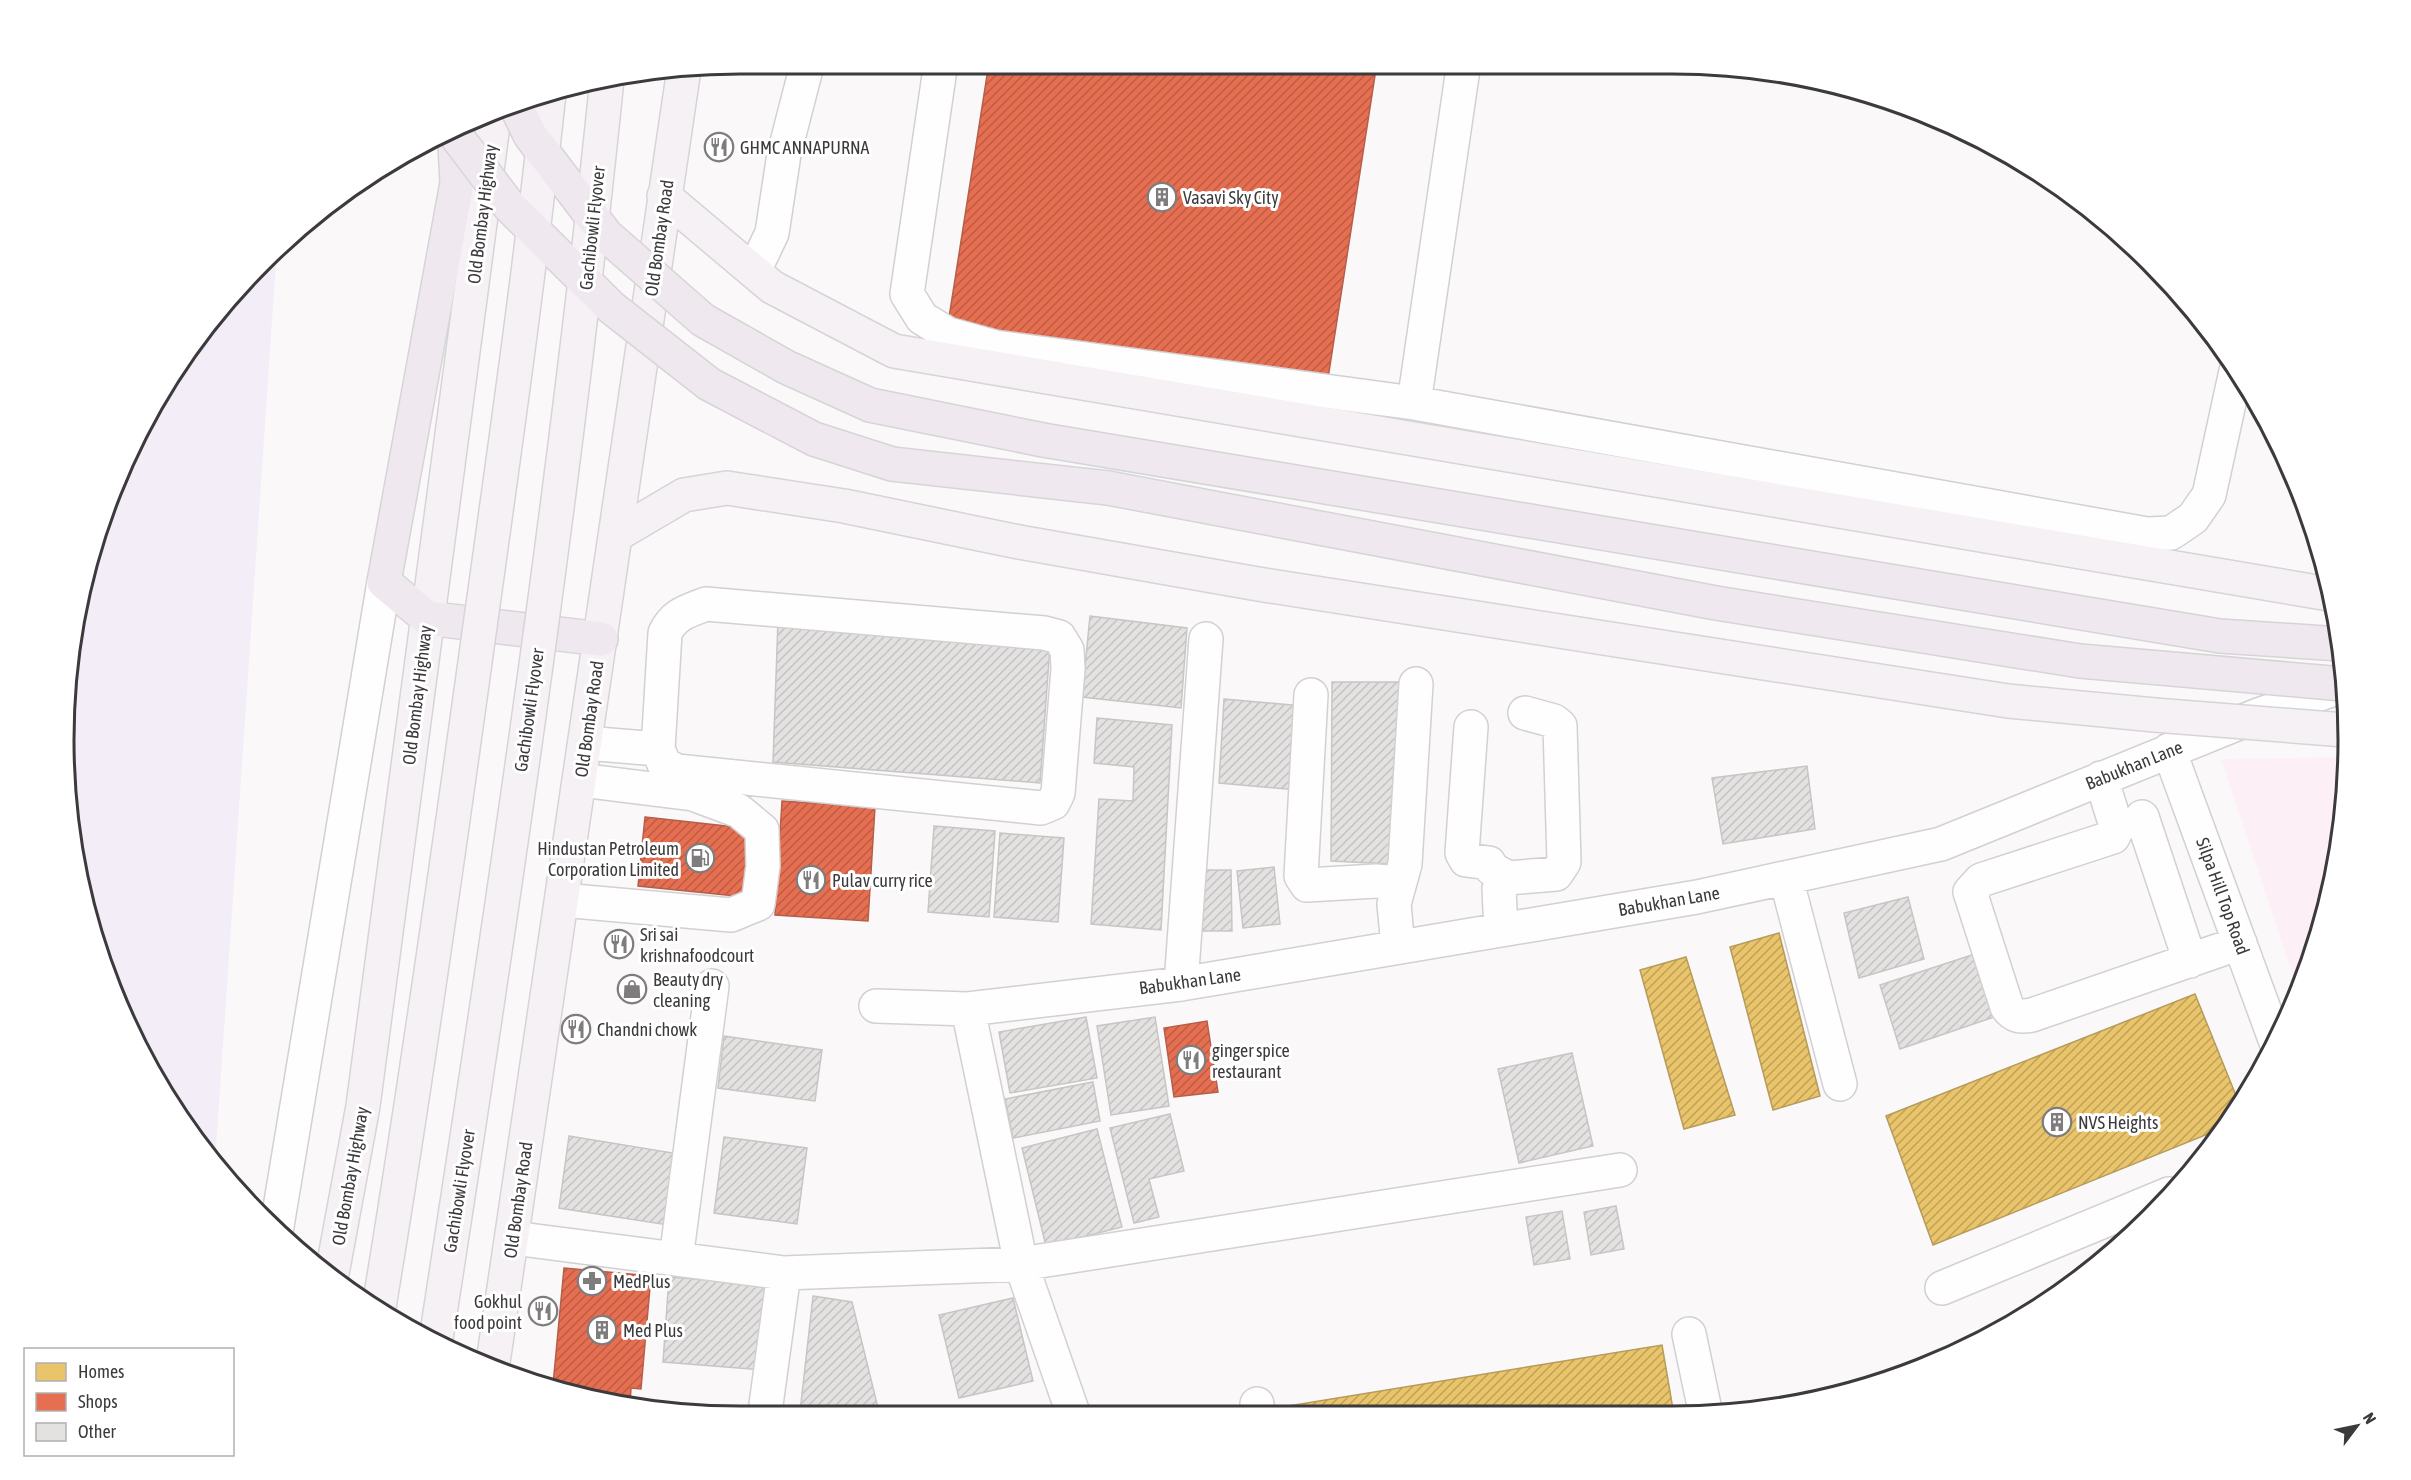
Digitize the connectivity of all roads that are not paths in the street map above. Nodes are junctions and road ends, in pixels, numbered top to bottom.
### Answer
1 (805, 73) edge
2 (939, 73) edge
3 (1462, 73) edge
4 (683, 76) edge
5 (606, 87) edge
6 (548, 102) edge
7 (519, 112) edge
8 (494, 121) edge
9 (458, 136) edge
10 (453, 138) edge
11 (664, 196) junction
12 (754, 271) junction
13 (2233, 383) edge
14 (1414, 403) junction
15 (616, 535) junction
16 (384, 582) junction
17 (2321, 593) edge
18 (427, 618) junction
19 (601, 639) junction
20 (1206, 639) dead end
21 (2330, 643) edge
22 (1416, 684) dead end
23 (2335, 684) edge
24 (2335, 688) edge
25 (1311, 694) dead end
26 (1525, 713) dead end
27 (1471, 727) dead end
28 (2338, 729) edge
29 (585, 743) junction
30 (658, 749) junction
31 (2169, 750) junction
32 (2101, 778) junction
33 (580, 780) junction
34 (2142, 817) dead end
35 (1508, 878) junction
36 (1785, 878) junction
37 (1399, 883) junction
38 (562, 900) junction
39 (1501, 930) junction
40 (2240, 943) junction
41 (1398, 947) junction
42 (2190, 961) junction
43 (1181, 984) junction
44 (712, 986) dead end
45 (876, 1006) dead end
46 (968, 1009) junction
47 (2271, 1030) edge
48 (1840, 1084) dead end
49 (1620, 1170) dead end
50 (2151, 1201) edge
51 (278, 1220) edge
52 (513, 1238) junction
53 (676, 1259) junction
54 (1021, 1264) junction
55 (333, 1268) edge
56 (784, 1273) junction
57 (1942, 1288) dead end
58 (380, 1300) edge
59 (436, 1333) edge
60 (1689, 1334) dead end
61 (494, 1359) edge
62 (1704, 1405) edge
63 (766, 1406) edge
64 (1071, 1406) edge

1 - 12 street
2 - 14 street
3 - 14 street
4 - 11 main road, Old Bombay Road
5 - 59 main road, Gachibowli Flyover, bridge
6 - 58 main road, bridge
7 - 21 highway, bridge
8 - 18 main road, Old Bombay Highway
9 - 23 highway, bridge
10 - 16 highway
11 - 12 main road
11 - 15 main road, Old Bombay Road
12 - 17 main road
13 - 14 street
15 - 19 main road, Old Bombay Road
15 - 28 main road, bridge
16 - 18 highway
16 - 51 street
18 - 19 highway
18 - 55 main road, Old Bombay Highway
19 - 29 main road, Old Bombay Road
20 - 43 street
22 - 37 street
24 - 31 street, Babukhan Lane
25 - 37 street
26 - 35 street
27 - 35 street
29 - 30 street
29 - 33 main road, Old Bombay Road
30 - 30 street
31 - 32 street, Babukhan Lane
31 - 40 street, Silpa Hill Top Road
32 - 36 street, Babukhan Lane
32 - 42 street
33 - 38 main road, Old Bombay Road
33 - 38 street
34 - 42 street
35 - 39 street
36 - 39 street, Babukhan Lane
36 - 48 street
37 - 41 street
38 - 52 main road, Old Bombay Road
39 - 41 street, Babukhan Lane
40 - 42 street
40 - 47 street, Silpa Hill Top Road
41 - 43 street, Babukhan Lane
43 - 46 street, Babukhan Lane
44 - 53 street
45 - 46 street, Babukhan Lane
46 - 54 street
49 - 54 street
50 - 57 street
52 - 53 street
52 - 61 main road, Old Bombay Road
53 - 56 street
54 - 56 street
54 - 64 street
56 - 63 street
60 - 62 street

